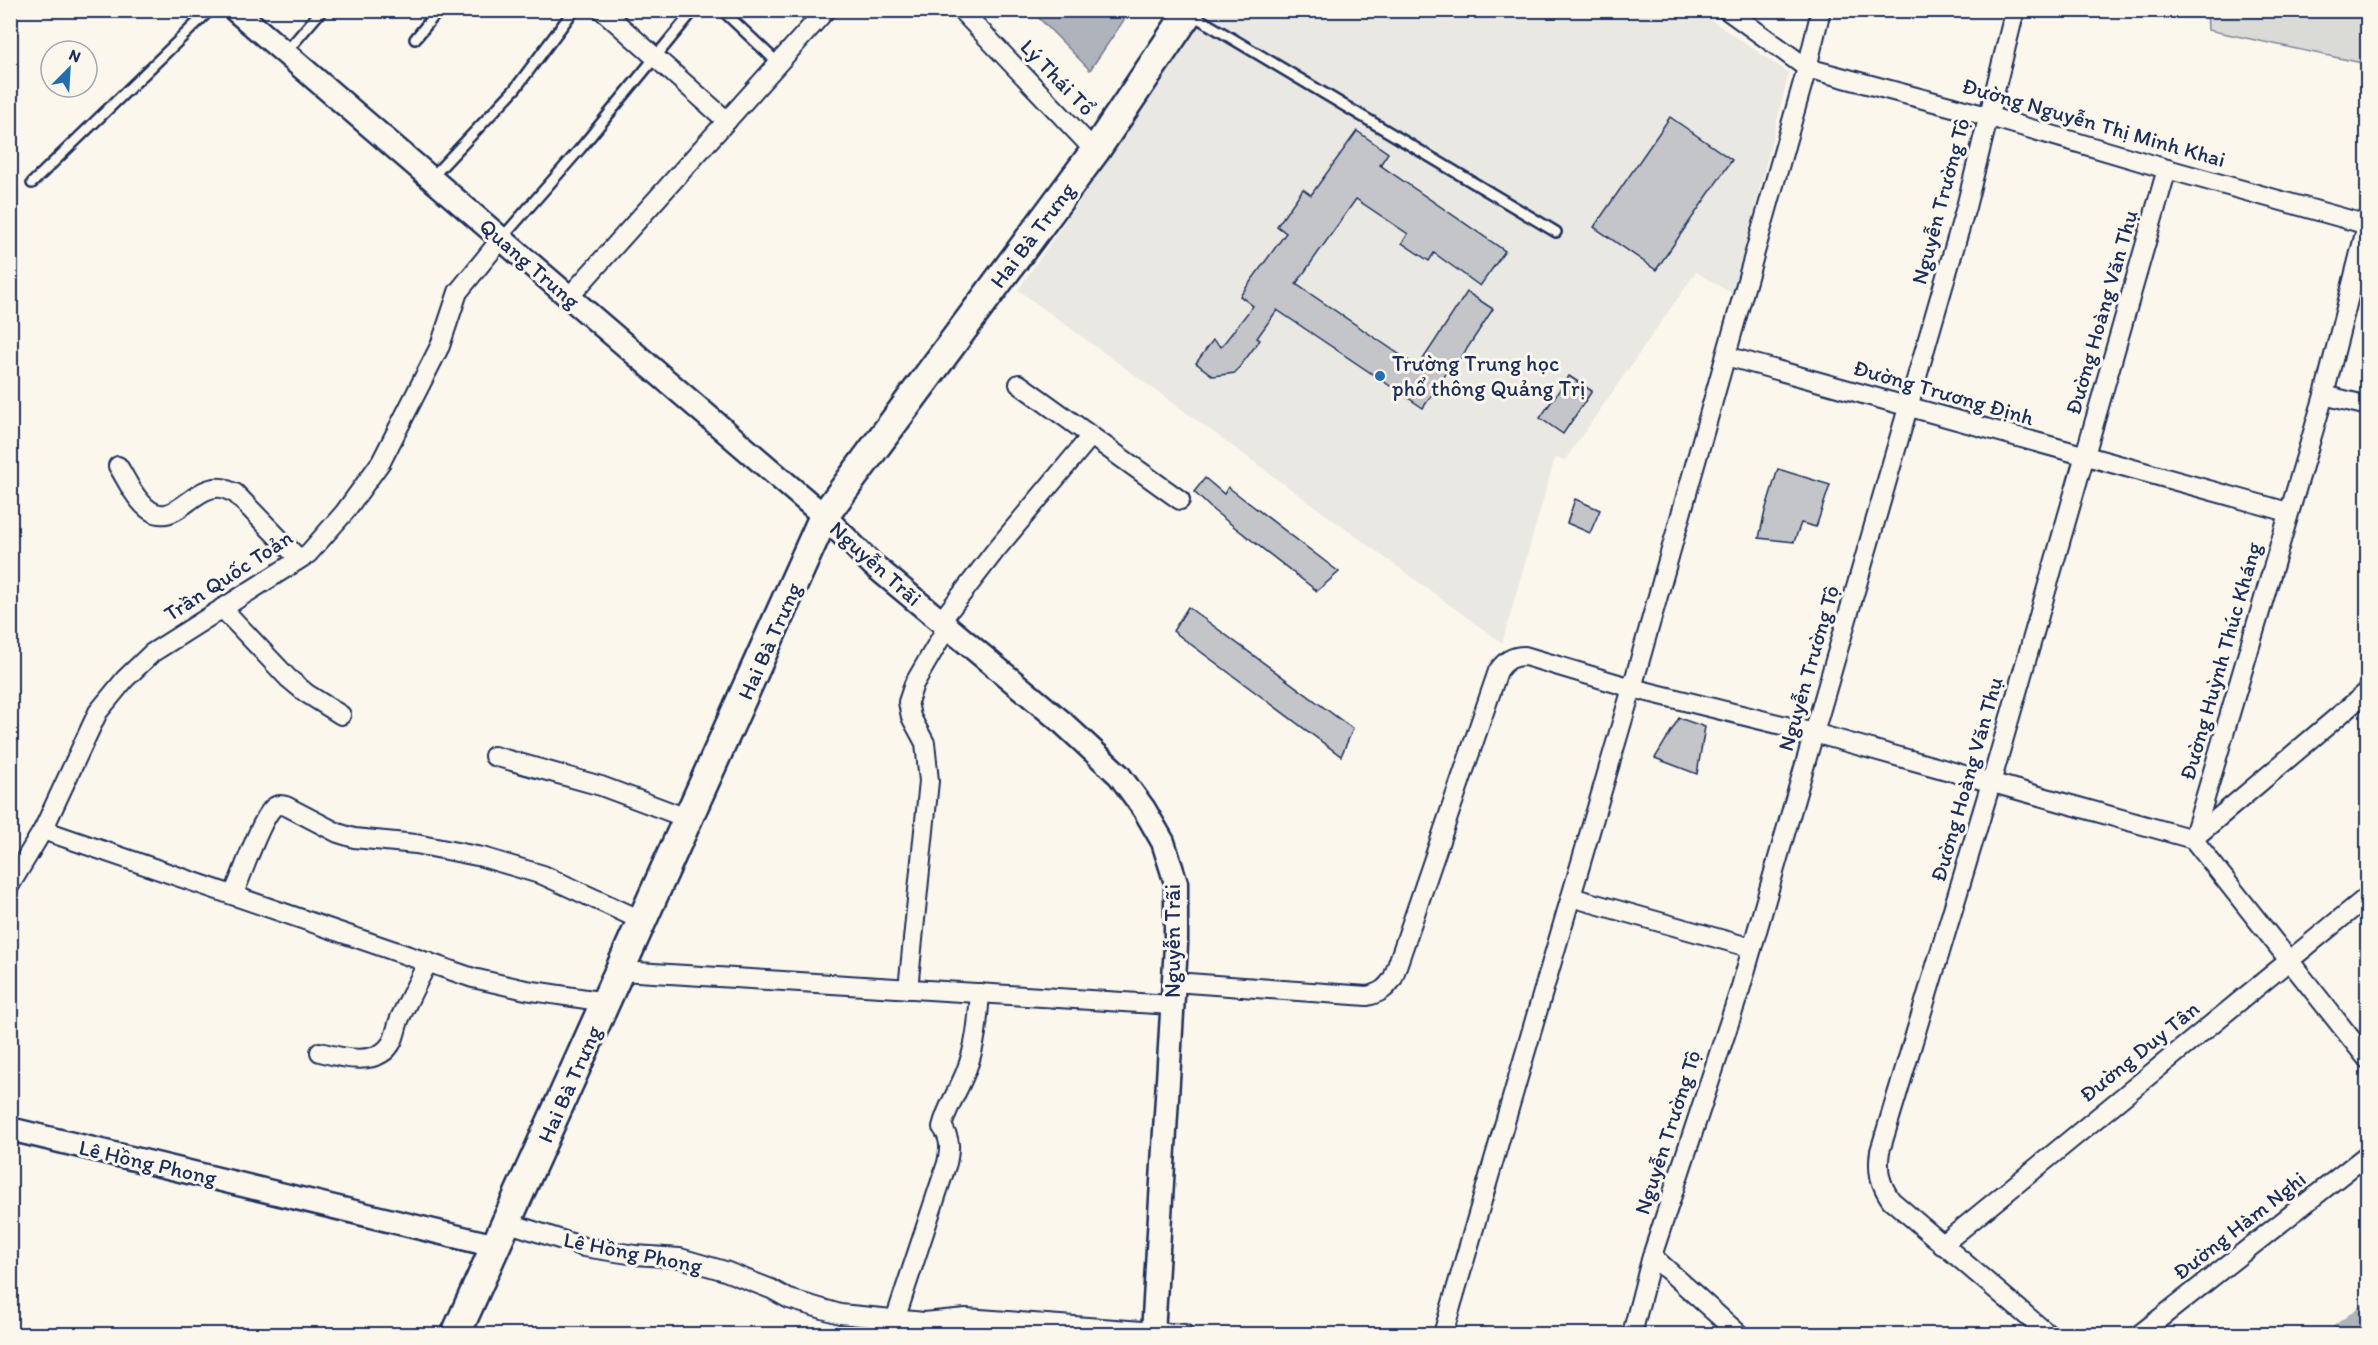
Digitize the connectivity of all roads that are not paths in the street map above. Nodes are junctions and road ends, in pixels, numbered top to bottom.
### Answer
1 (210, 10) edge
2 (235, 10) edge
3 (322, 10) edge
4 (440, 10) edge
5 (574, 10) edge
6 (602, 10) edge
7 (694, 10) edge
8 (722, 10) edge
9 (826, 10) edge
10 (962, 10) edge
11 (1727, 10) edge
12 (1821, 10) edge
13 (2014, 10) edge
14 (1190, 12) edge
15 (415, 39) dead end
16 (285, 54) junction
17 (655, 58) junction
18 (779, 64) junction
19 (1807, 68) junction
20 (1988, 116) junction
21 (727, 121) junction
22 (1095, 151) junction
23 (2167, 169) junction
24 (431, 178) junction
25 (32, 183) dead end
26 (2367, 225) edge
27 (1556, 232) dead end
28 (501, 239) junction
29 (569, 297) junction
30 (1726, 356) junction
31 (1019, 384) dead end
32 (2324, 395) junction
33 (2367, 406) edge
34 (1908, 407) junction
35 (1091, 436) junction
36 (2085, 456) junction
37 (118, 466) dead end
38 (1180, 500) dead end
39 (2288, 512) junction
40 (824, 516) junction
41 (299, 559) junction
42 (222, 608) junction
43 (944, 624) junction
44 (1632, 688) junction
45 (2367, 691) edge
46 (341, 715) dead end
47 (1814, 733) junction
48 (494, 756) dead end
49 (1990, 783) junction
50 (689, 819) junction
51 (43, 830) junction
52 (2193, 839) junction
53 (10, 885) edge
54 (233, 895) junction
55 (2367, 896) edge
56 (1571, 897) junction
57 (643, 921) junction
58 (1752, 948) junction
59 (2288, 960) junction
60 (428, 962) junction
61 (621, 971) junction
62 (1174, 982) junction
63 (908, 989) junction
64 (980, 993) junction
65 (606, 1002) junction
66 (1172, 1005) junction
67 (320, 1052) dead end
68 (2367, 1060) edge
69 (10, 1129) edge
70 (2367, 1154) edge
71 (501, 1234) junction
72 (1942, 1245) junction
73 (1652, 1256) junction
74 (895, 1320) junction
75 (1153, 1333) edge
76 (456, 1335) edge
77 (1184, 1335) edge
78 (1443, 1335) edge
79 (1632, 1335) edge
80 (1739, 1335) edge
81 (2048, 1335) edge
82 (2140, 1335) edge

1 - 25 lane
2 - 16 street, Quang Trung
3 - 16 lane
4 - 15 lane
5 - 24 lane
6 - 17 street
7 - 17 lane
8 - 18 lane
9 - 18 street
10 - 22 street, Lý Thái Tổ
11 - 19 street
12 - 19 street
13 - 20 street, Nguyễn Trường Tộ
14 - 22 main road, Hai Bà Trưng
14 - 27 lane
16 - 24 street, Quang Trung
17 - 21 street
17 - 28 lane
18 - 21 street
19 - 20 street, Đường Nguyễn Thị Minh Khai
19 - 30 street
20 - 23 street, Đường Nguyễn Thị Minh Khai
20 - 34 street, Nguyễn Trường Tộ
21 - 29 street
22 - 40 main road, Hai Bà Trưng
23 - 26 street, Đường Nguyễn Thị Minh Khai
23 - 36 street, Đường Hoàng Văn Thụ
24 - 28 street, Quang Trung
26 - 32 street, Đường Huỳnh Thúc Kháng
28 - 29 street, Quang Trung
28 - 41 street, Trần Quốc Toản
29 - 40 street, Quang Trung
30 - 34 street, Đường Trương Định
30 - 44 street
31 - 35 street
32 - 33 street
32 - 39 street, Đường Huỳnh Thúc Kháng
34 - 36 street, Đường Trương Định
34 - 47 street, Nguyễn Trường Tộ
35 - 38 street
35 - 43 street
36 - 39 street, Đường Trương Định
36 - 49 street, Đường Hoàng Văn Thụ
37 - 41 street
39 - 52 street, Đường Huỳnh Thúc Kháng
40 - 43 street, Nguyễn Trãi
40 - 50 main road, Hai Bà Trưng
41 - 42 street, Trần Quốc Toản
42 - 46 street
42 - 51 street, Trần Quốc Toản
43 - 62 street, Nguyễn Trãi
43 - 63 street
44 - 47 street
44 - 56 street
44 - 62 street
45 - 52 street
47 - 49 street
47 - 58 street, Nguyễn Trường Tộ
48 - 50 street
49 - 52 street
49 - 72 street, Đường Hoàng Văn Thụ
50 - 57 main road, Hai Bà Trưng
51 - 53 street, Trần Quốc Toản
51 - 54 street
52 - 59 street
54 - 57 street
54 - 60 street
55 - 59 street, Đường Duy Tân
56 - 58 street
56 - 78 street
57 - 61 main road, Hai Bà Trưng
58 - 73 street, Nguyễn Trường Tộ
59 - 68 street
59 - 72 street, Đường Duy Tân
60 - 65 street
60 - 67 street
61 - 63 street
61 - 65 main road, Hai Bà Trưng
62 - 66 street, Nguyễn Trãi
63 - 64 street
64 - 66 street
64 - 74 street
65 - 71 main road, Hai Bà Trưng
66 - 75 street, Nguyễn Trãi
69 - 71 street, Lê Hồng Phong
70 - 82 street, Đường Hàm Nghi
71 - 74 street, Lê Hồng Phong
71 - 76 main road, Hai Bà Trưng
72 - 81 street, Đường Hoàng Văn Thụ
73 - 79 street, Nguyễn Trường Tộ
73 - 80 street
74 - 75 street, Lê Hồng Phong
75 - 77 street, Lê Hồng Phong

